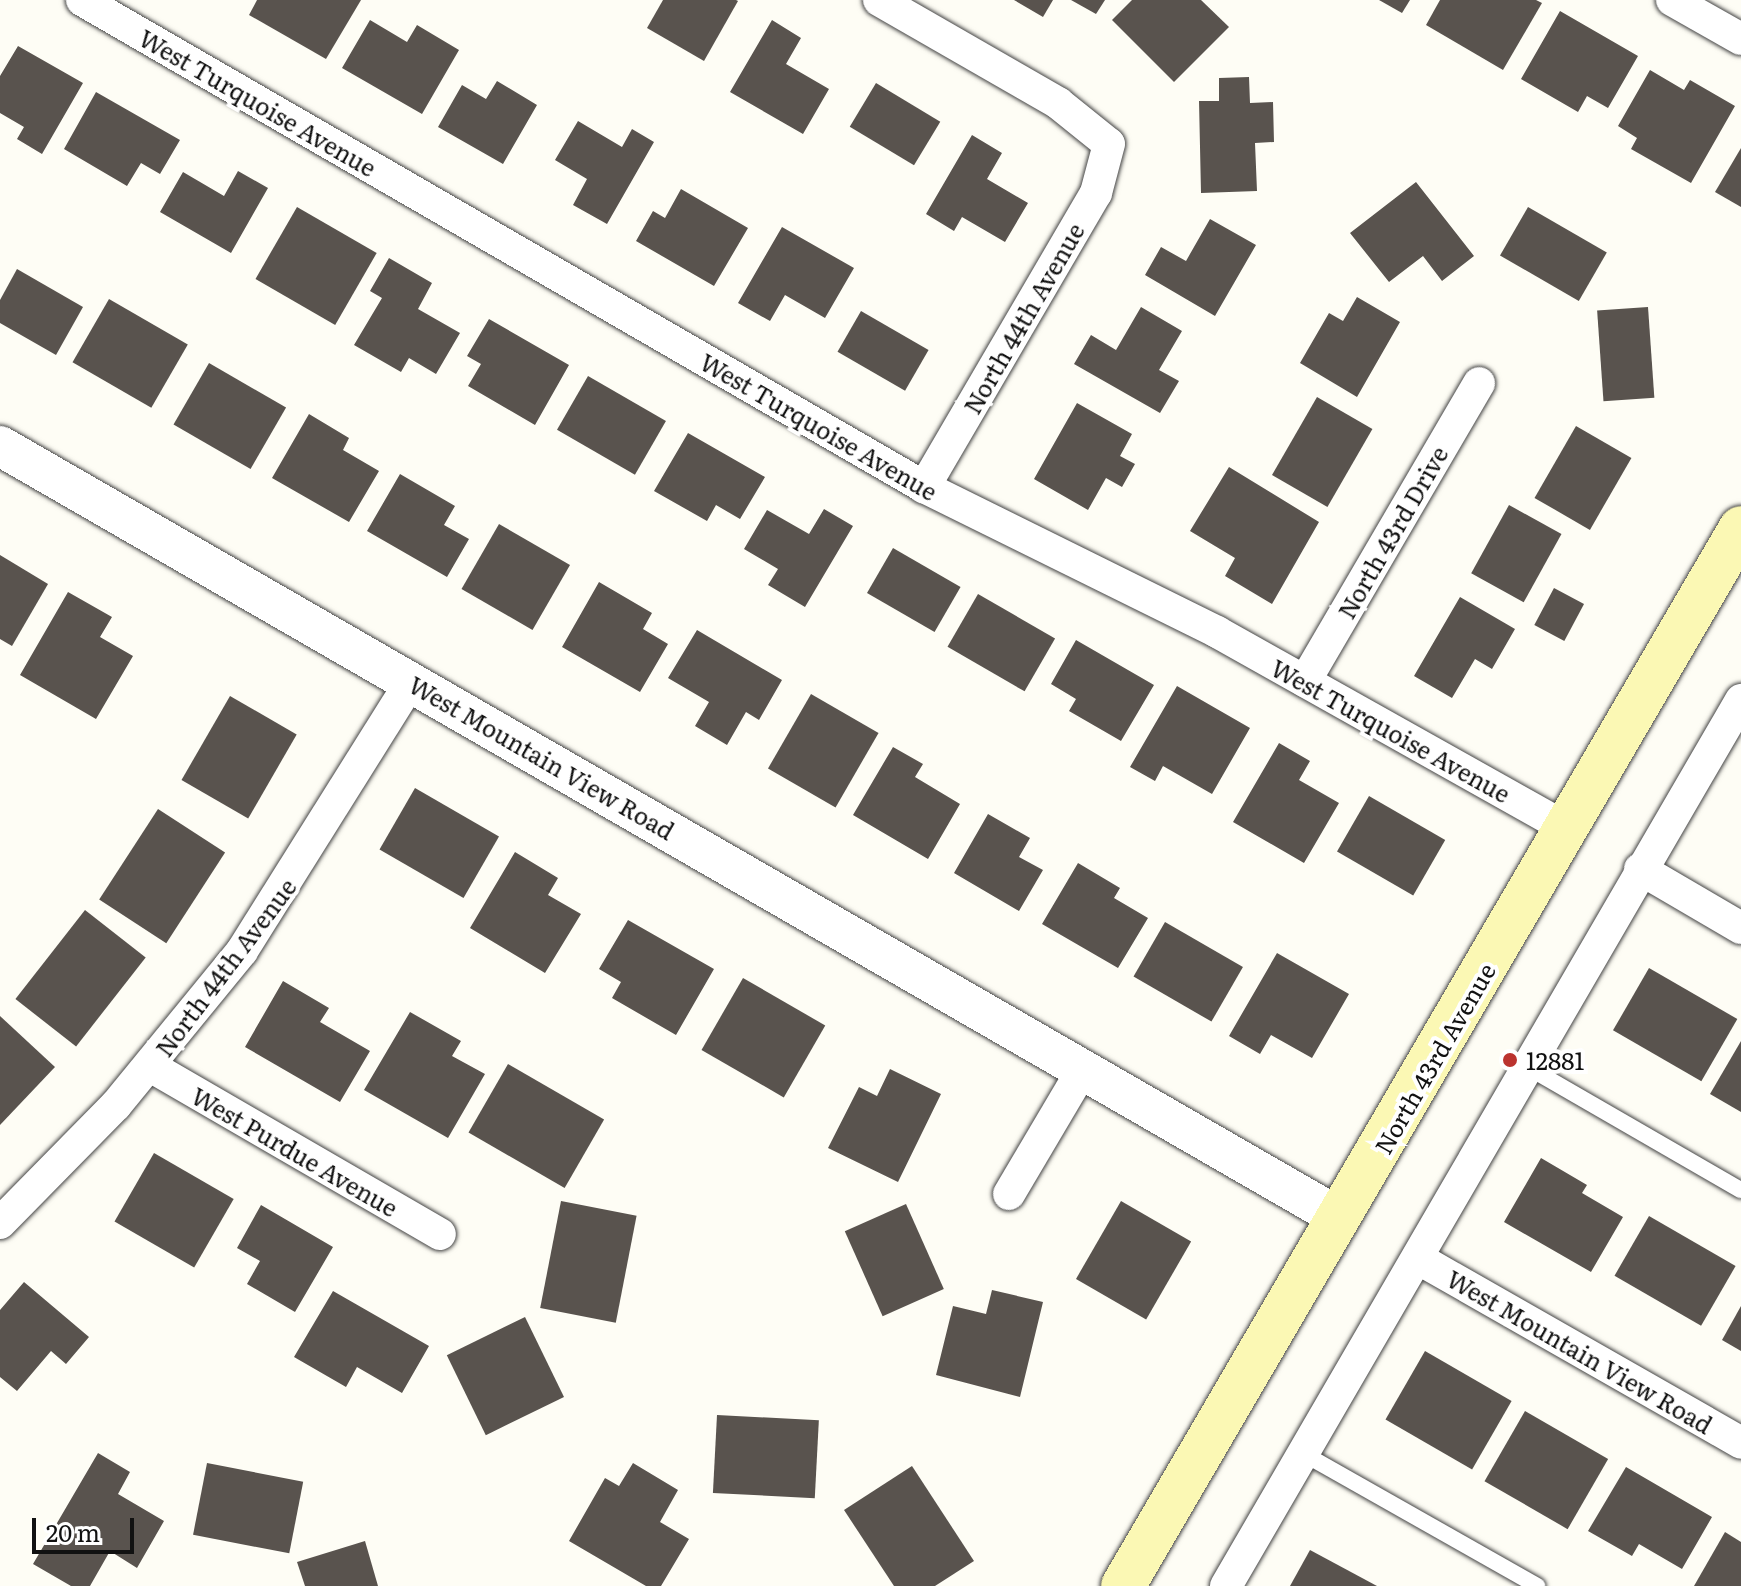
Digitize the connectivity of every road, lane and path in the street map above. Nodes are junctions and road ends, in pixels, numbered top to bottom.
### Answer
1 (82, 0) edge
2 (879, 0) edge
3 (1672, 0) edge
4 (1741, 39) edge
5 (1479, 383) dead end
6 (0, 446) edge
7 (924, 487) junction
8 (1741, 528) edge
9 (1305, 681) junction
10 (411, 682) junction
11 (1741, 700) edge
12 (1568, 829) junction
13 (1640, 869) junction
14 (1741, 928) edge
15 (150, 1066) junction
16 (1083, 1069) junction
17 (1531, 1069) junction
18 (1741, 1190) edge
19 (1009, 1194) dead end
20 (1340, 1218) junction
21 (0, 1223) edge
22 (440, 1234) dead end
23 (1419, 1259) junction
24 (1741, 1443) edge
25 (1304, 1454) junction
26 (1123, 1586) edge
27 (1226, 1586) edge
28 (1537, 1586) edge

1 - 7 street, West Turquoise Avenue
2 - 7 street, North 44th Avenue
3 - 4 street
5 - 9 street, North 43rd Drive
6 - 10 street, West Mountain View Road
7 - 9 street, West Turquoise Avenue
8 - 12 main road, North 43rd Avenue
9 - 12 street, West Turquoise Avenue
10 - 15 street, North 44th Avenue
10 - 16 street, West Mountain View Road
11 - 13 street
12 - 20 main road, North 43rd Avenue
13 - 14 street
13 - 17 street
15 - 21 street, North 44th Avenue
15 - 22 street, West Purdue Avenue
16 - 19 street
16 - 20 street, West Mountain View Road
17 - 18 lane
17 - 23 street
20 - 26 main road, North 43rd Avenue
23 - 24 street, West Mountain View Road
23 - 25 street
25 - 27 street
25 - 28 lane

